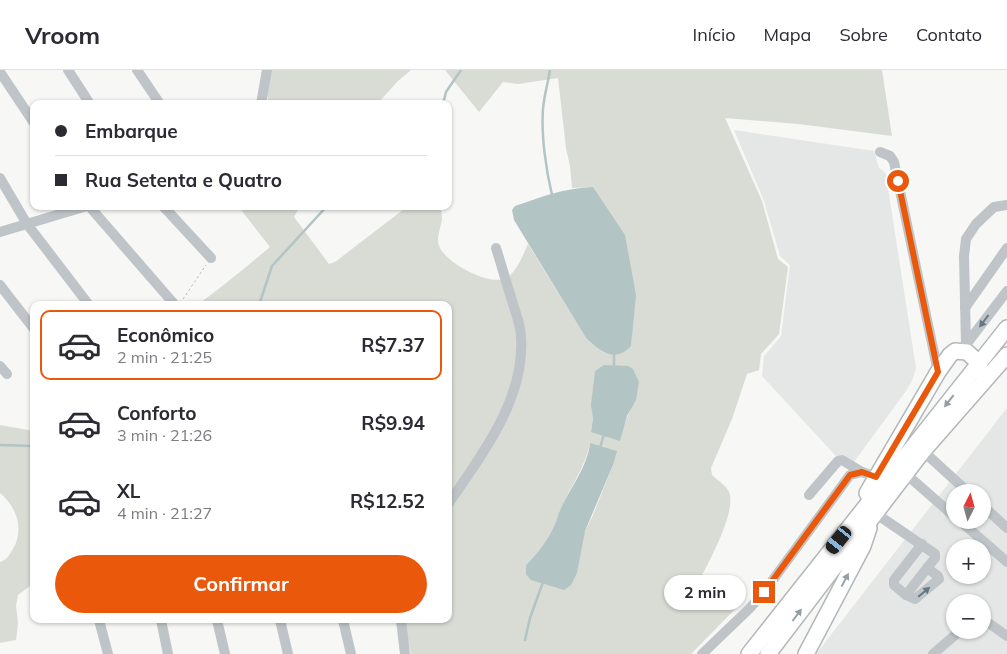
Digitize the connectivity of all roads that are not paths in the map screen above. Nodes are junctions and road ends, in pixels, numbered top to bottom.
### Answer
1 (68, 70) edge
2 (137, 70) edge
3 (267, 70) edge
4 (0, 72) edge
5 (87, 100) edge
6 (157, 100) edge
7 (262, 100) edge
8 (30, 117) edge
9 (880, 152) dead end
10 (0, 178) edge
11 (1007, 205) edge
12 (74, 210) edge
13 (92, 210) edge
14 (168, 210) edge
15 (27, 224) junction
16 (0, 232) edge
17 (496, 248) dead end
18 (1007, 248) edge
19 (211, 258) road end
20 (0, 285) edge
21 (1007, 290) edge
22 (86, 301) edge
23 (171, 301) edge
24 (965, 308) junction
25 (30, 324) edge
26 (1007, 328) edge
27 (964, 348) junction
28 (1006, 357) edge
29 (979, 363) junction
30 (938, 372) junction
31 (970, 396) junction
32 (922, 451) junction
33 (906, 474) junction
34 (869, 475) junction
35 (959, 484) edge
36 (809, 495) dead end
37 (452, 499) edge
38 (946, 509) edge
39 (870, 514) junction
40 (991, 514) edge
41 (1007, 528) edge
42 (969, 529) edge
43 (922, 544) junction
44 (1007, 562) edge
45 (927, 568) junction
46 (906, 595) junction
47 (100, 623) edge
48 (162, 623) edge
49 (218, 623) edge
50 (281, 623) edge
51 (344, 623) edge
52 (401, 623) edge
53 (991, 625) edge
54 (1007, 636) edge
55 (951, 639) edge
56 (758, 651) edge
57 (108, 654) edge
58 (168, 654) edge
59 (225, 654) edge
60 (288, 654) edge
61 (351, 654) edge
62 (405, 654) edge
63 (702, 654) edge
64 (806, 654) edge
65 (934, 654) edge

1 - 5 street
2 - 6 street
3 - 7 street
4 - 8 street
9 - 30 street
10 - 15 street
11 - 24 street
12 - 15 street
13 - 23 street
14 - 19 street
15 - 16 street
15 - 22 street
17 - 37 street
18 - 24 street
20 - 25 street
21 -> 27 street
24 - 27 street
26 - 29 highway
27 - 29 highway
27 - 30 highway
28 - 31 highway
29 - 31 highway
29 -> 39 highway
30 - 34 highway
31 - 32 highway
32 - 33 highway
32 - 35 street
33 - 38 street
33 - 39 highway
34 - 36 street
34 - 39 highway
34 - 63 street
39 - 43 street
39 - 56 highway
64 -> 39 highway
40 - 41 street
42 - 44 street
43 - 45 street
43 - 46 street
45 - 46 street
46 -> 45 street
47 - 57 street
48 - 58 street
49 - 59 street
50 - 60 street
51 - 61 street
52 - 62 street
53 - 54 street
55 - 65 street

